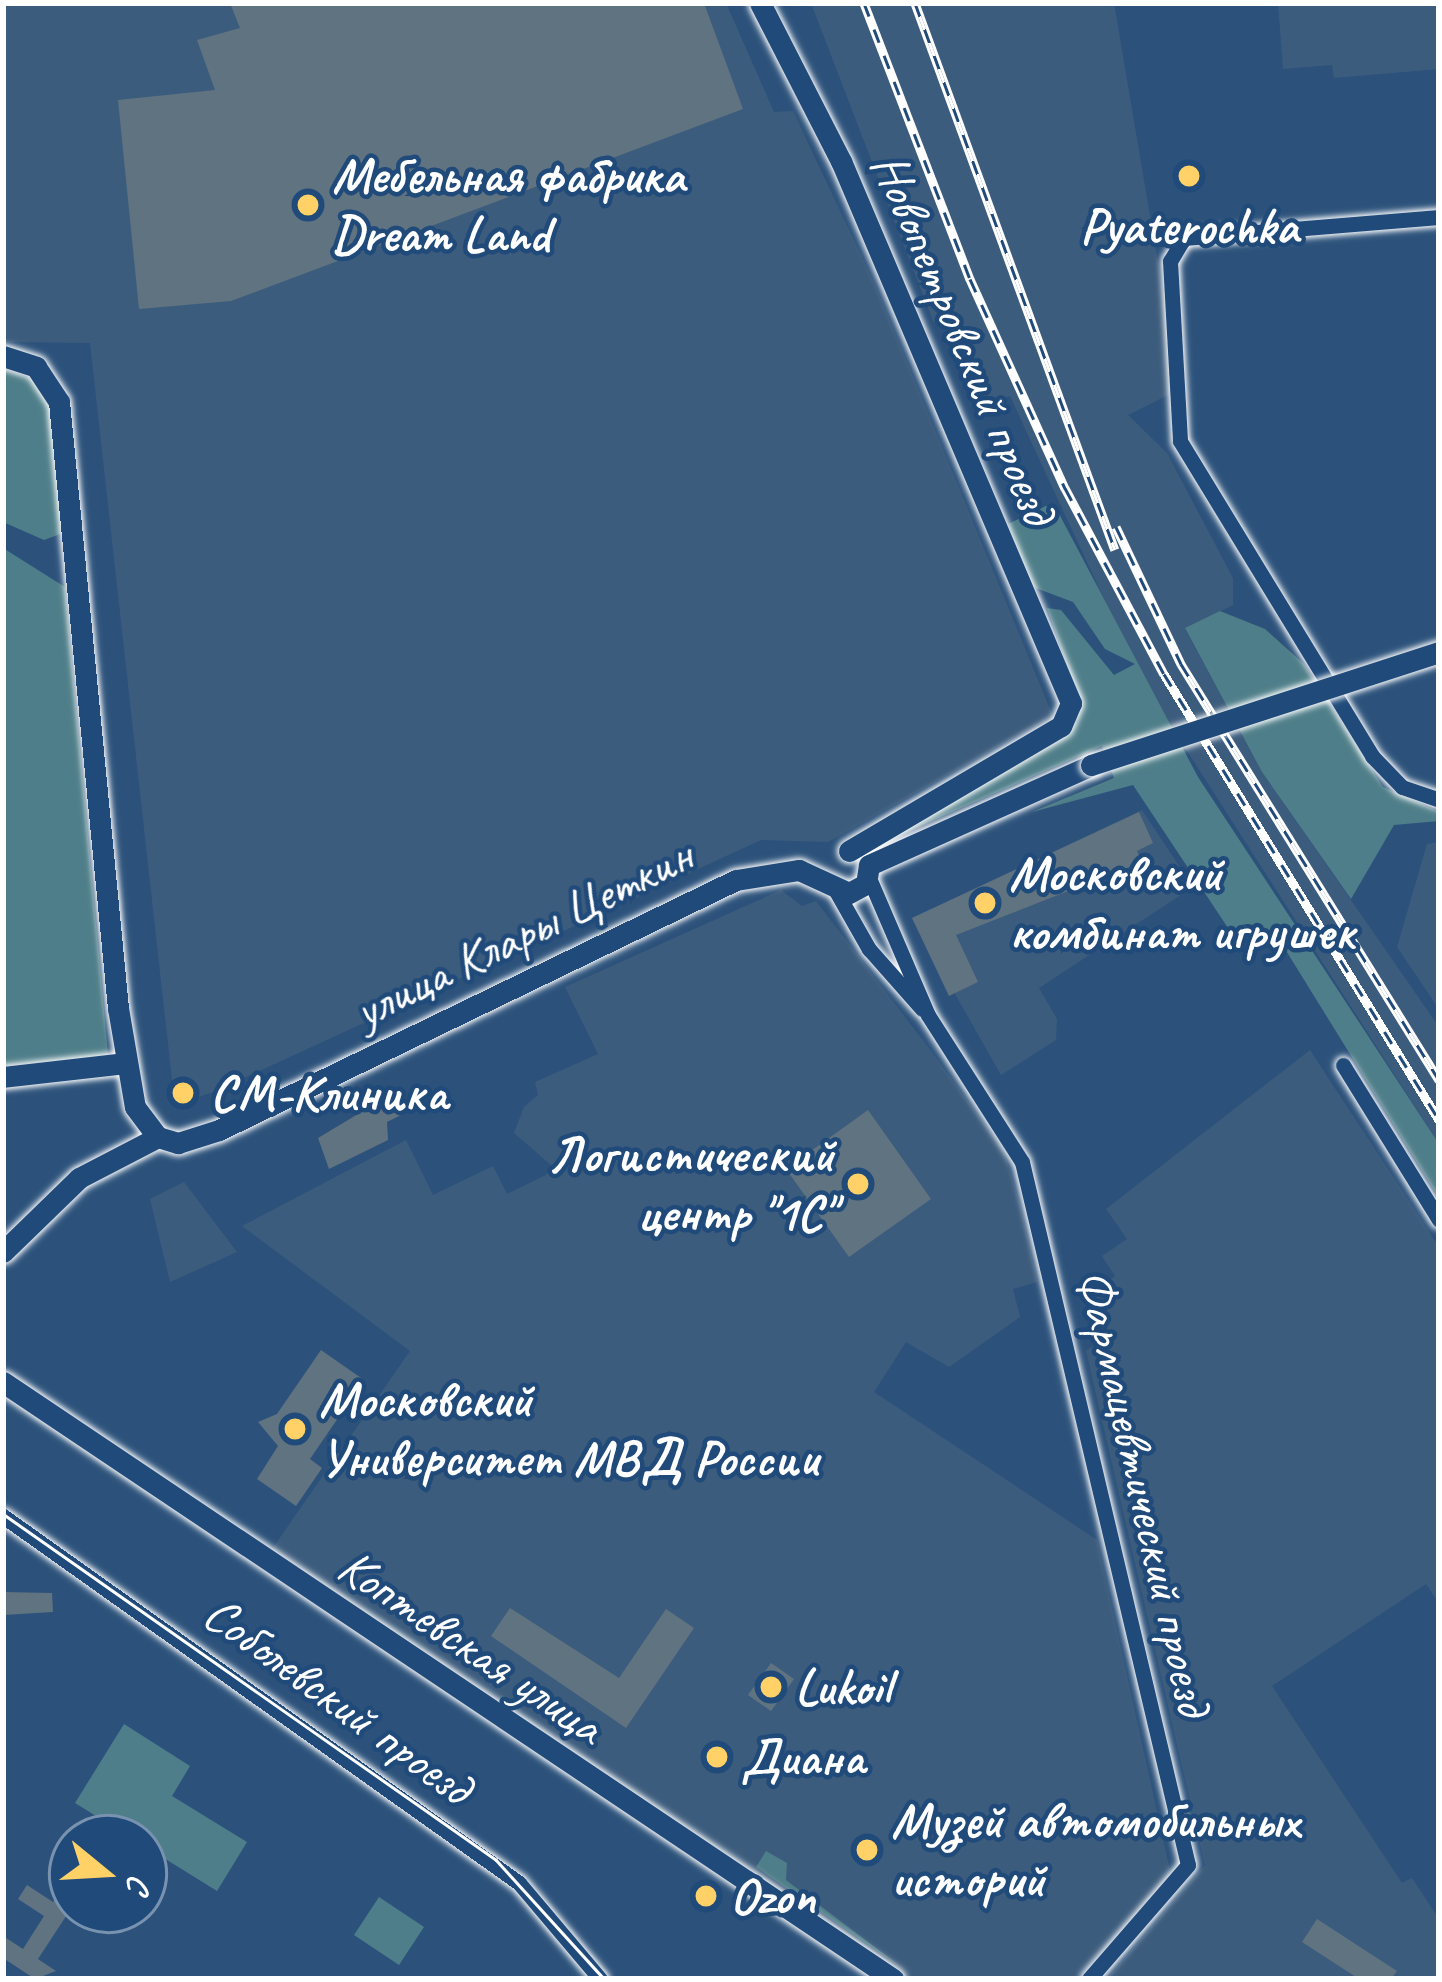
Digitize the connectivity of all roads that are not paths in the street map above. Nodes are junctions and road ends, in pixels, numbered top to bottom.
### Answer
1 (760, 3) edge
2 (1439, 217) edge
3 (3, 356) edge
4 (1439, 652) edge
5 (1439, 800) edge
6 (835, 868) junction
7 (775, 870) junction
8 (869, 871) junction
9 (842, 910) junction
10 (928, 1015) junction
11 (126, 1063) junction
12 (1342, 1065) dead end
13 (3, 1076) edge
14 (158, 1137) junction
15 (1439, 1220) edge
16 (3, 1252) edge
17 (3, 1382) edge
18 (3, 1516) edge
19 (600, 1979) edge
20 (893, 1979) edge
21 (1089, 1979) edge

1 - 6 street, Новопетровский проезд
2 - 5 street
3 - 11 street
4 - 8 street, bridge
6 - 7 street, улица Клары Цеткин
6 - 8 street
6 - 8 street
6 - 9 street, Фармацевтический проезд
7 - 9 street, Фармацевтический проезд
7 - 14 street, улица Клары Цеткин
8 - 10 street, Фармацевтический проезд
9 - 10 street, Фармацевтический проезд
10 - 21 street, Фармацевтический проезд
11 - 13 street
11 - 14 street
12 - 15 street
14 - 16 street, улица Клары Цеткин
17 - 20 street, Коптевская улица
18 - 19 street, Соболевский проезд

